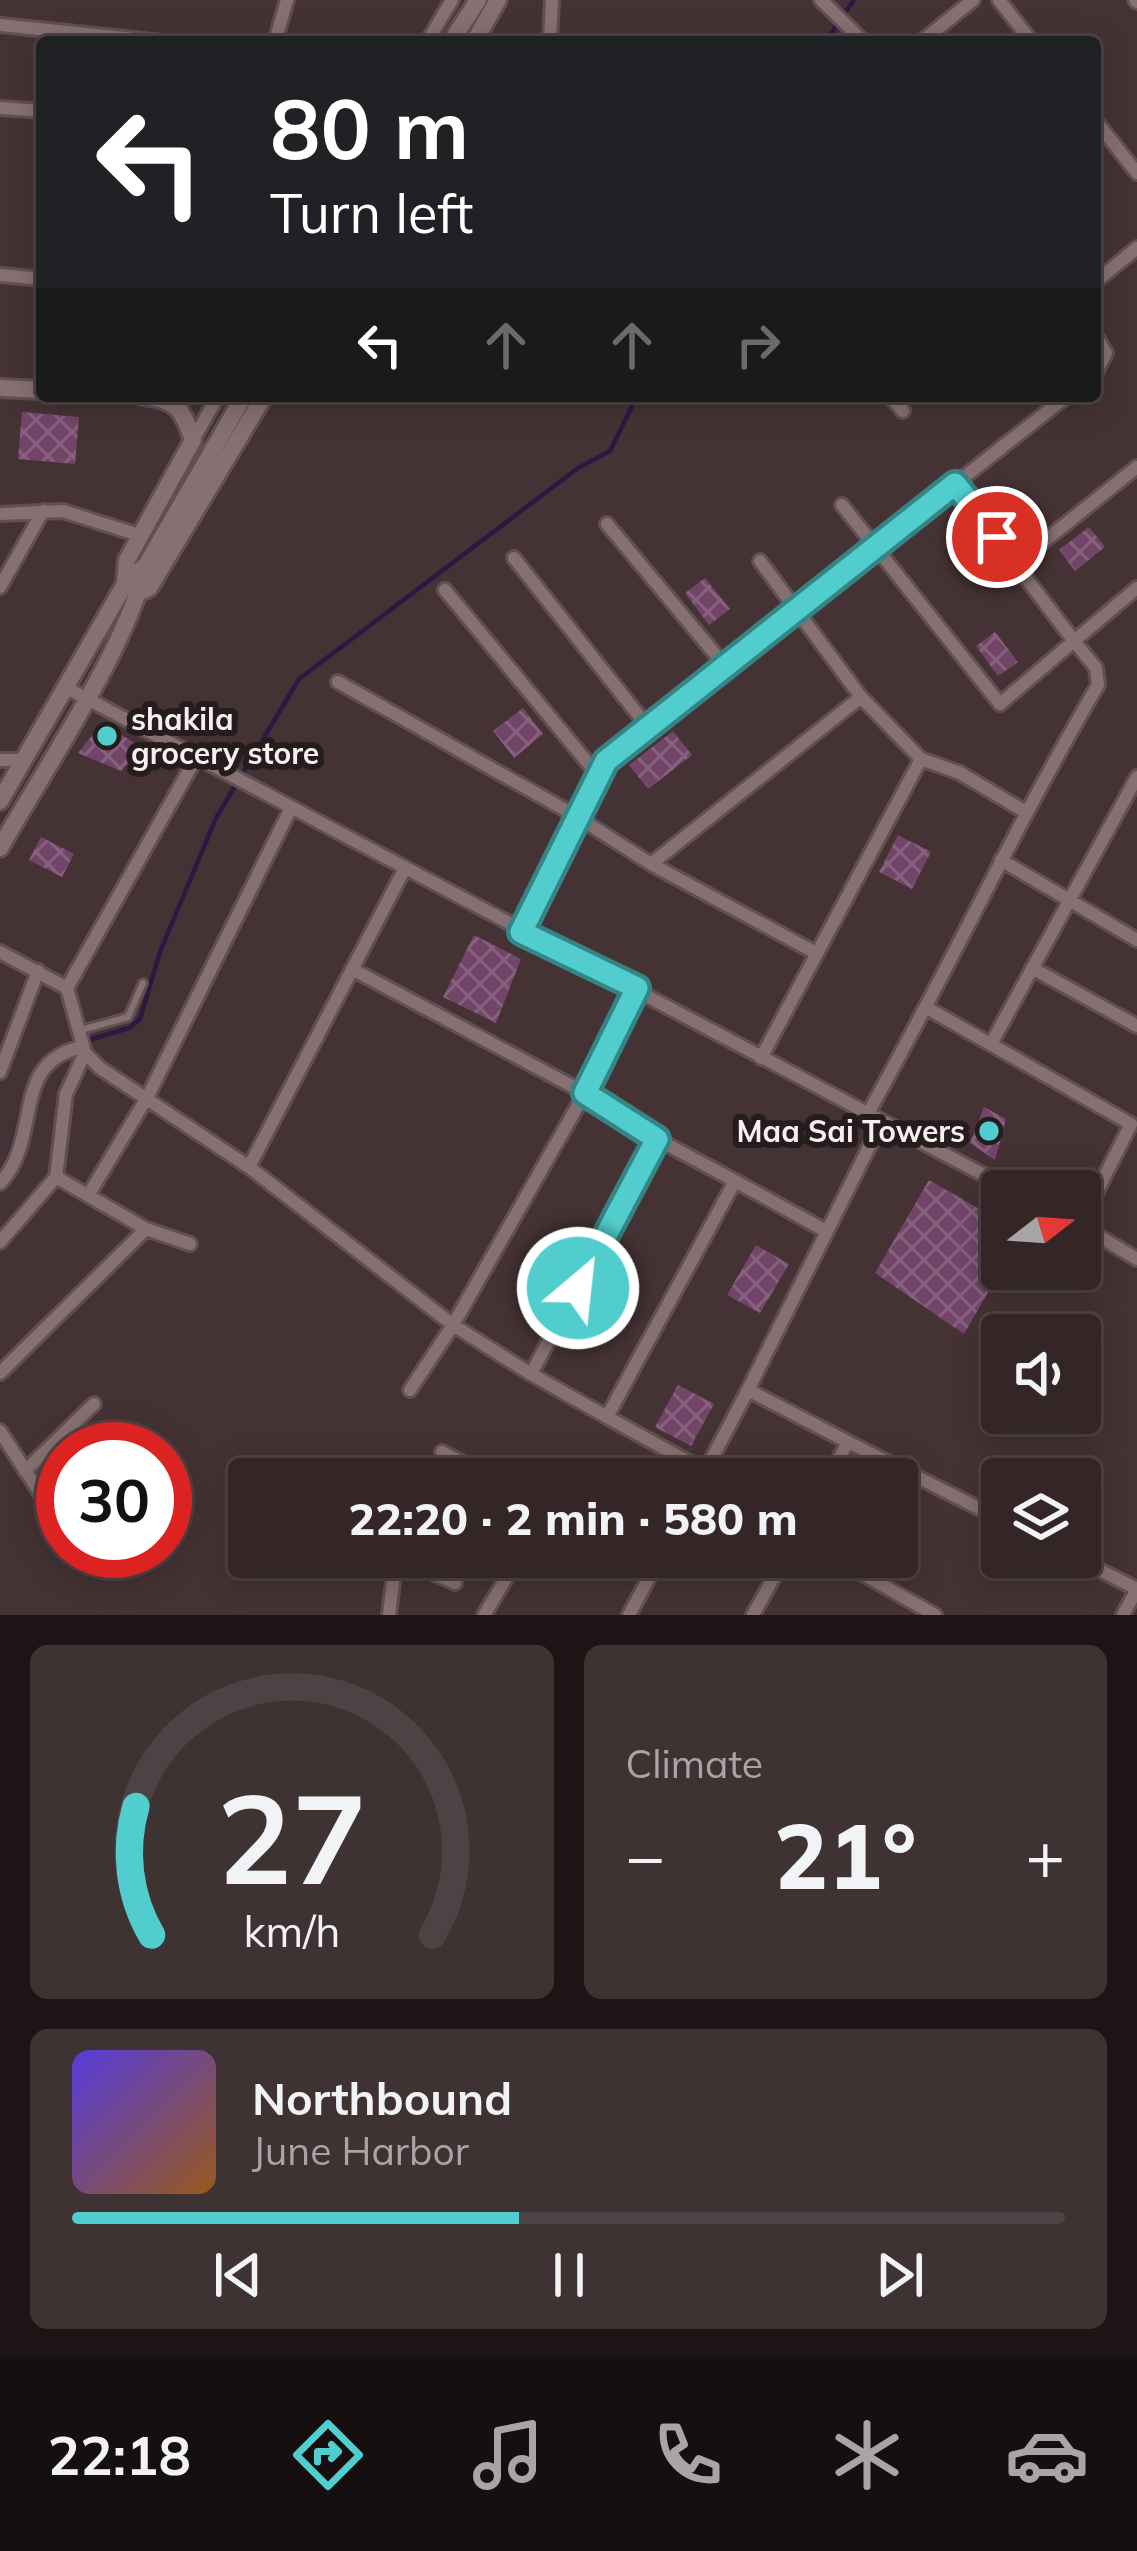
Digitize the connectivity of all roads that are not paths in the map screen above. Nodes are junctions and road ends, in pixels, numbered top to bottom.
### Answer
1 (287, 0) edge
2 (452, 0) edge
3 (478, 0) edge
4 (499, 0) edge
5 (553, 0) edge
6 (973, 0) edge
7 (999, 0) edge
8 (825, 3) edge
9 (0, 25) edge
10 (105, 36) edge
11 (277, 36) edge
12 (431, 36) edge
13 (455, 36) edge
14 (478, 36) edge
15 (550, 36) edge
16 (859, 36) edge
17 (928, 36) edge
18 (1027, 36) edge
19 (0, 108) edge
20 (36, 110) edge
21 (1101, 128) edge
22 (1137, 173) edge
23 (1137, 248) edge
24 (0, 275) edge
25 (1101, 277) edge
26 (36, 278) edge
27 (0, 388) edge
28 (36, 390) edge
29 (173, 402) edge
30 (215, 402) edge
31 (240, 402) edge
32 (260, 402) edge
33 (895, 402) edge
34 (1059, 402) edge
35 (903, 411) dead end
36 (193, 440) junction
37 (1137, 467) edge
38 (955, 484) junction
39 (842, 505) dead end
40 (43, 512) junction
41 (0, 514) edge
42 (608, 524) dead end
43 (142, 536) junction
44 (876, 547) junction
45 (514, 558) dead end
46 (760, 561) dead end
47 (1017, 563) junction
48 (0, 587) edge
49 (132, 588) junction
50 (1137, 588) edge
51 (445, 590) dead end
52 (797, 610) junction
53 (1074, 641) junction
54 (724, 666) junction
55 (338, 682) dead end
56 (65, 687) junction
57 (861, 697) junction
58 (83, 698) junction
59 (647, 726) junction
60 (196, 758) junction
61 (922, 759) junction
62 (0, 760) edge
63 (21, 760) junction
64 (597, 774) junction
65 (1137, 777) edge
66 (0, 801) edge
67 (291, 808) junction
68 (1024, 811) junction
69 (576, 816) junction
70 (0, 848) edge
71 (1001, 860) junction
72 (650, 864) junction
73 (405, 868) junction
74 (1070, 899) junction
75 (521, 932) junction
76 (1137, 940) edge
77 (0, 952) edge
78 (816, 953) junction
79 (352, 968) junction
80 (1032, 968) junction
81 (38, 971) junction
82 (143, 983) dead end
83 (67, 988) junction
84 (637, 988) junction
85 (927, 1008) junction
86 (1137, 1026) edge
87 (82, 1042) junction
88 (992, 1044) junction
89 (761, 1058) junction
90 (0, 1072) edge
91 (585, 1093) junction
92 (148, 1096) junction
93 (867, 1114) junction
94 (1134, 1119) edge
95 (880, 1125) junction
96 (657, 1139) junction
97 (1130, 1144) edge
98 (249, 1166) junction
99 (981, 1175) edge
100 (56, 1177) junction
101 (735, 1181) junction
102 (0, 1184) edge
103 (89, 1194) junction
104 (146, 1228) junction
105 (826, 1231) junction
106 (0, 1242) edge
107 (190, 1244) dead end
108 (1137, 1259) edge
109 (453, 1324) junction
110 (0, 1373) edge
111 (531, 1374) junction
112 (410, 1390) dead end
113 (748, 1390) junction
114 (94, 1404) dead end
115 (607, 1417) junction
116 (0, 1431) edge
117 (848, 1442) junction
118 (442, 1452) dead end
119 (453, 1458) edge
120 (675, 1458) edge
121 (712, 1458) edge
122 (839, 1458) edge
123 (25, 1471) junction
124 (36, 1488) edge
125 (981, 1509) edge
126 (1101, 1570) edge
127 (506, 1578) edge
128 (649, 1578) edge
129 (774, 1578) edge
130 (869, 1578) edge
131 (454, 1583) dead end
132 (756, 1614) edge
133 (389, 1615) edge
134 (484, 1615) edge
135 (629, 1615) edge
136 (935, 1615) edge
137 (1123, 1615) edge

1 - 11 street
2 - 12 street
3 - 13 main road
4 - 14 main road
5 - 15 street
6 - 17 street
7 - 18 street
8 - 16 street
9 - 10 street
19 - 20 street
21 - 22 street
23 - 25 street
24 - 26 street
27 - 28 main road
29 - 36 main road
30 - 36 street
31 - 49 main road
32 - 49 main road
33 - 35 street
34 - 38 street
36 - 43 main road
37 - 47 street
38 - 44 street
38 - 47 street
39 - 44 street
40 - 41 street
40 - 43 street
40 - 48 street
42 - 54 street
43 - 49 main road
44 - 52 street
44 - 53 street
45 - 59 street
46 - 52 street
47 - 53 street
49 - 56 main road
49 - 58 main road
50 - 53 street
51 - 64 street
52 - 54 street
52 - 57 street
53 - 68 street
54 - 59 street
55 - 69 street
56 - 58 street
56 - 63 main road
57 - 61 street
57 - 72 street
58 - 60 street
58 - 70 main road
59 - 64 street
60 - 67 street
60 - 83 street
61 - 68 street
61 - 78 street
62 - 63 street
63 - 66 main road
64 - 69 street
65 - 74 street
67 - 73 street
67 - 92 street
68 - 71 street
69 - 72 street
69 - 75 street
71 - 74 street
71 - 85 street
72 - 78 street
73 - 75 street
73 - 79 street
74 - 76 street
74 - 80 street
75 - 84 street
77 - 81 street
78 - 89 street
79 - 91 street
79 - 98 street
80 - 86 street
80 - 88 street
81 - 83 street
81 - 90 street
82 - 87 lane
83 - 87 street
84 - 89 street
84 - 91 street
85 - 88 street
85 - 93 street
87 - 92 street
87 - 100 street
87 - 102 street
88 - 94 street
89 - 93 street
91 - 96 street
91 - 109 street
92 - 98 street
92 - 103 street
93 - 95 street
94 - 97 street
95 - 99 street
95 - 105 street
96 - 101 street
96 - 111 street
97 - 108 street
98 - 109 street
100 - 103 street
100 - 106 street
101 - 105 street
101 - 115 street
103 - 104 street
104 - 107 street
104 - 110 street
105 - 113 street
109 - 111 street
109 - 112 street
111 - 115 street
113 - 117 street
113 - 121 street
114 - 123 street
115 - 120 street
116 - 123 street
117 - 122 street
117 - 125 street
118 - 119 street
123 - 124 street
126 - 137 street
127 - 134 street
128 - 135 street
129 - 132 street
130 - 136 street
131 - 133 street

